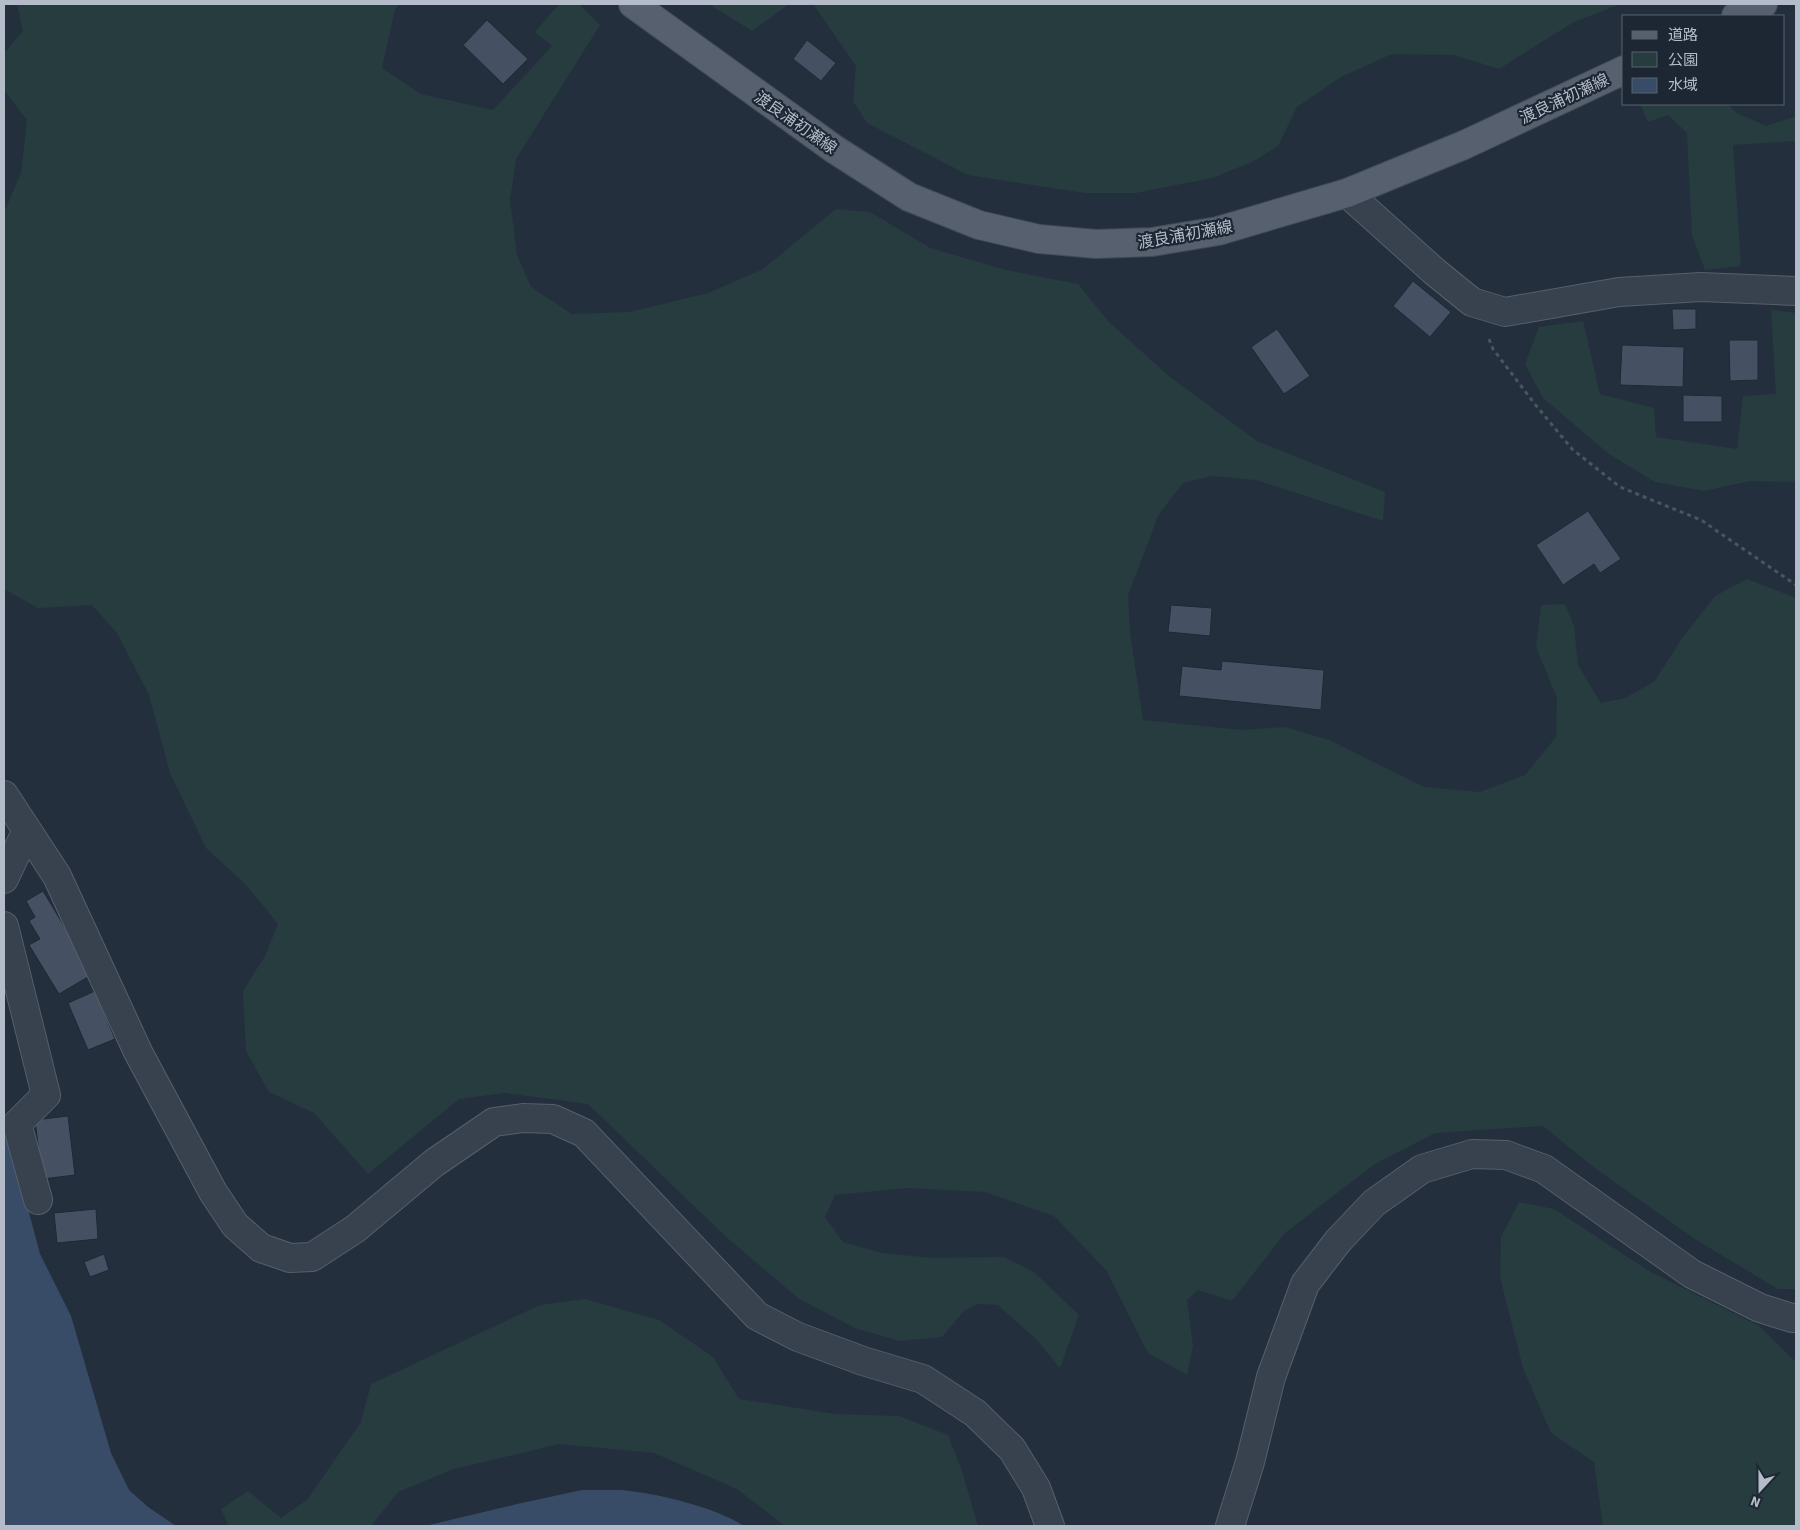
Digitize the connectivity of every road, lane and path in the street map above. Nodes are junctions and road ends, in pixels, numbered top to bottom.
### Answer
1 (633, 4) edge
2 (1763, 4) edge
3 (1738, 15) edge
4 (1622, 71) edge
5 (1347, 193) junction
6 (1796, 291) edge
7 (1472, 302) junction
8 (1796, 585) edge
9 (4, 795) edge
10 (27, 830) junction
11 (4, 879) edge
12 (4, 926) edge
13 (38, 1200) dead end
14 (1795, 1321) edge
15 (1050, 1526) edge
16 (1230, 1526) edge

1 - 5 main road, 渡良浦初瀬線
2 - 3 main road
4 - 5 main road, 渡良浦初瀬線
5 - 7 street
6 - 7 street
7 - 8 path
9 - 10 street
10 - 11 street
10 - 15 street
12 - 13 street
14 - 16 street

